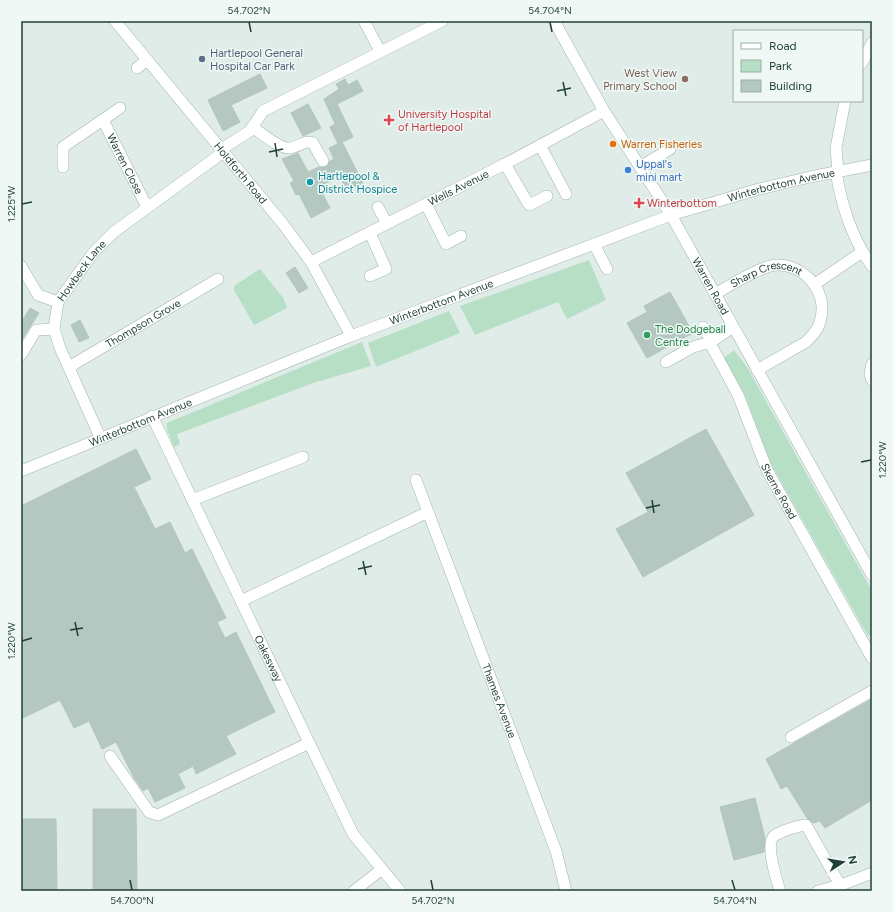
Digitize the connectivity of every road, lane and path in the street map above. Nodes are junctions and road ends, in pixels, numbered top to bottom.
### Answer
1 (115, 21) edge
2 (364, 21) edge
3 (442, 21) edge
4 (554, 21) edge
5 (872, 43) edge
6 (380, 51) junction
7 (863, 58) edge
8 (147, 60) junction
9 (137, 68) dead end
10 (845, 102) edge
11 (120, 108) dead end
12 (604, 110) junction
13 (103, 120) junction
14 (252, 127) junction
15 (540, 145) junction
16 (670, 150) dead end
17 (221, 151) junction
18 (322, 161) dead end
19 (505, 164) junction
20 (872, 165) edge
21 (63, 166) dead end
22 (640, 167) junction
23 (837, 172) junction
24 (566, 194) dead end
25 (547, 196) dead end
26 (426, 204) junction
27 (147, 207) junction
28 (378, 208) dead end
29 (671, 215) junction
30 (387, 224) junction
31 (370, 233) junction
32 (461, 236) dead end
33 (594, 244) junction
34 (862, 252) junction
35 (311, 262) junction
36 (21, 266) edge
37 (872, 266) edge
38 (607, 269) dead end
39 (370, 276) dead end
40 (218, 279) dead end
41 (815, 284) junction
42 (715, 294) junction
43 (58, 302) junction
44 (702, 327) dead end
45 (733, 327) junction
46 (54, 330) junction
47 (351, 336) junction
48 (712, 340) junction
49 (21, 355) edge
50 (666, 362) dead end
51 (872, 364) edge
52 (69, 367) junction
53 (757, 370) junction
54 (872, 380) edge
55 (152, 416) junction
56 (100, 437) junction
57 (303, 457) dead end
58 (21, 471) edge
59 (416, 480) dead end
60 (192, 500) junction
61 (428, 512) junction
62 (872, 575) edge
63 (240, 601) junction
64 (872, 658) edge
65 (872, 691) edge
66 (791, 737) dead end
67 (309, 743) junction
68 (110, 756) dead end
69 (382, 869) junction
70 (872, 873) edge
71 (840, 885) junction
72 (354, 891) edge
73 (400, 891) edge
74 (566, 891) edge
75 (780, 891) edge
76 (818, 891) edge

1 - 8 street, Holdforth Road
2 - 6 street
3 - 6 street, Howbeck Lane
4 - 12 street, Warren Road
5 - 7 street
6 - 14 street, Howbeck Lane
8 - 9 street
8 - 17 street, Holdforth Road
10 - 23 street
11 - 13 street, Warren Close
12 - 15 street, Wells Avenue
12 - 22 street, Warren Road
13 - 21 street, Warren Close
13 - 27 street, Warren Close
14 - 17 street, Howbeck Lane
14 - 18 street
15 - 19 street, Wells Avenue
15 - 24 street
16 - 22 street
17 - 27 street, Howbeck Lane
17 - 35 street, Holdforth Road
19 - 25 street
19 - 26 street, Wells Avenue
20 - 23 street, Winterbottom Avenue
22 - 29 street, Warren Road
23 - 29 street, Winterbottom Avenue
23 - 34 street
26 - 30 street, Wells Avenue
26 - 32 street
27 - 43 street, Howbeck Lane
28 - 30 street
29 - 33 street, Winterbottom Avenue
29 - 42 street, Warren Road
30 - 31 street, Wells Avenue
31 - 35 street, Wells Avenue
31 - 39 street
33 - 38 street
33 - 47 street, Winterbottom Avenue
34 - 37 street
34 - 41 street
35 - 47 street, Holdforth Road
36 - 43 street
40 - 52 street, Thompson Grove
41 - 42 street, Sharp Crescent
41 - 53 street, Sharp Crescent
42 - 45 street, Warren Road
43 - 46 street, Howbeck Lane
44 - 48 street, Skerne Road
45 - 48 street
45 - 53 street, Warren Road
46 - 49 street
46 - 52 street, Howbeck Lane
47 - 55 street, Winterbottom Avenue
48 - 50 street
48 - 64 street, Skerne Road
51 - 54 street
52 - 56 street, Howbeck Lane
53 - 62 street, Warren Road
55 - 56 street, Winterbottom Avenue
55 - 60 street, Oakesway
56 - 58 street, Winterbottom Avenue
57 - 60 street
59 - 61 street, Thames Avenue
60 - 63 street, Oakesway
61 - 63 street
61 - 74 street, Thames Avenue
63 - 67 street, Oakesway
65 - 66 street
67 - 68 street
67 - 69 street, Oakesway
69 - 72 street
69 - 73 street, Oakesway
70 - 71 street
71 - 75 street
71 - 76 street

